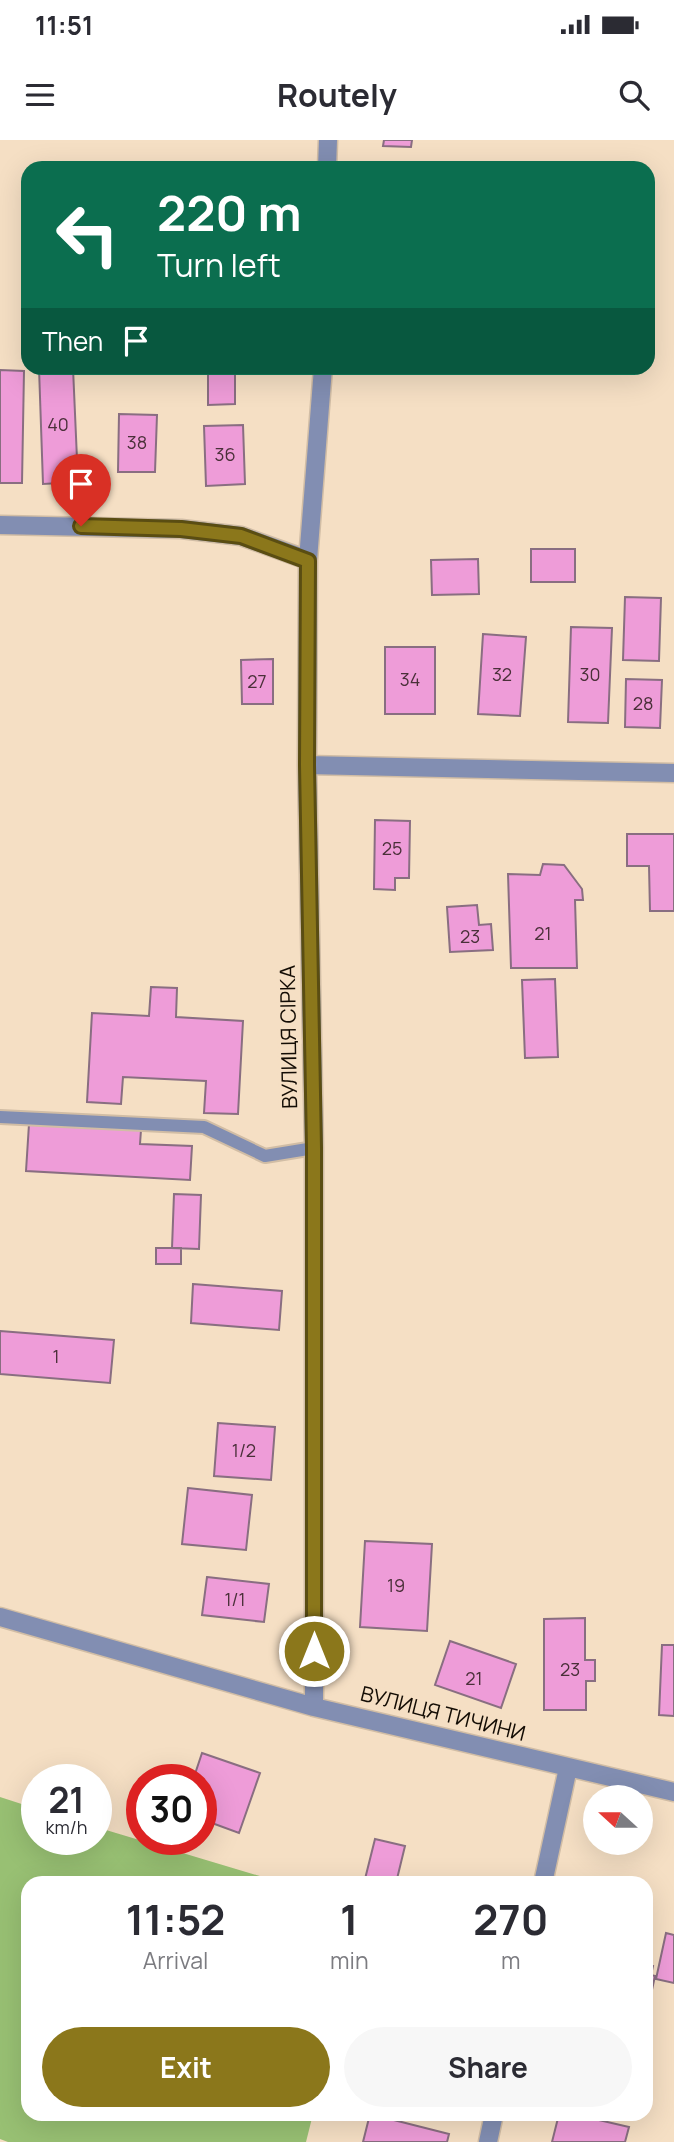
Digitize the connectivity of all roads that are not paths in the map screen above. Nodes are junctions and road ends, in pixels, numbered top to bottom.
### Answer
1 (328, 140) edge
2 (327, 161) edge
3 (322, 375) edge
4 (0, 525) edge
5 (308, 561) junction
6 (307, 765) junction
7 (674, 773) edge
8 (0, 1118) edge
9 (314, 1148) junction
10 (0, 1617) edge
11 (314, 1707) junction
12 (568, 1768) junction
13 (674, 1792) edge
14 (545, 1876) edge
15 (492, 2121) edge
16 (488, 2142) edge

1 - 2 street
3 - 5 street, ВУЛИЦЯ СІРКА
4 - 5 street
5 - 6 street, ВУЛИЦЯ СІРКА
6 - 7 street
6 - 9 street, ВУЛИЦЯ СІРКА
8 - 9 lane
9 - 11 street, ВУЛИЦЯ СІРКА
10 - 11 street, ВУЛИЦЯ ТИЧИНИ
11 - 12 street, ВУЛИЦЯ ТИЧИНИ
12 - 13 street, ВУЛИЦЯ ТИЧИНИ
12 - 14 street
15 - 16 street

